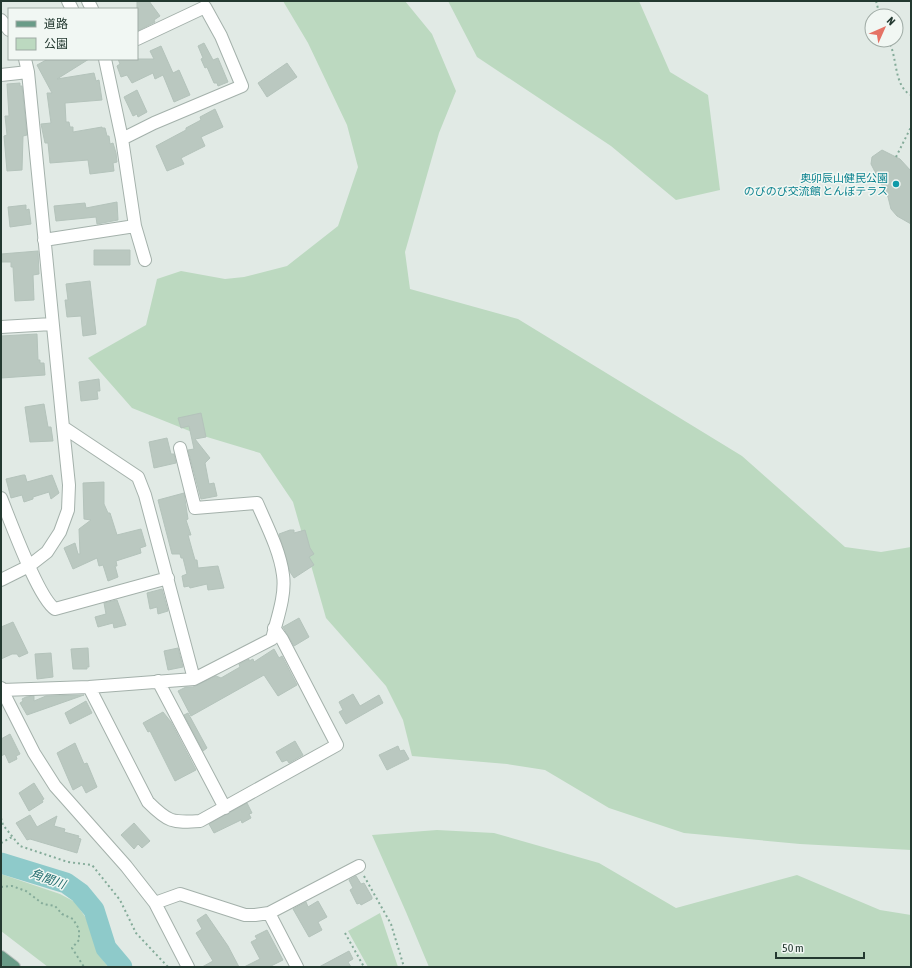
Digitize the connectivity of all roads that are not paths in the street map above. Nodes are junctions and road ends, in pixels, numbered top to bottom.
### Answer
1 (1, 20) edge
2 (8, 29) edge
3 (138, 39) edge
4 (25, 60) edge
5 (105, 60) edge
6 (28, 72) junction
7 (1, 75) edge
8 (122, 139) junction
9 (135, 226) junction
10 (44, 240) junction
11 (145, 260) dead end
12 (52, 324) junction
13 (1, 327) edge
14 (63, 427) junction
15 (180, 448) dead end
16 (2, 504) edge
17 (29, 566) junction
18 (168, 578) junction
19 (1, 580) edge
20 (274, 628) junction
21 (194, 679) junction
22 (158, 681) junction
23 (89, 687) junction
24 (2, 689) edge
25 (225, 808) junction
26 (359, 866) road end
27 (155, 903) junction
28 (269, 913) junction
29 (1, 957) edge
30 (14, 967) edge
31 (188, 967) edge
32 (297, 967) edge

1 - 2 street
3 - 8 street
4 - 6 street
5 - 8 street
6 - 7 street
6 - 10 street
8 - 9 street
9 - 10 street
9 - 11 street
10 - 12 street
12 - 13 street
12 - 14 street
14 - 17 street
14 - 18 street
15 - 20 street
16 - 17 street
17 - 18 street
17 - 19 street
18 - 21 street
20 - 21 street
20 - 25 street
21 - 22 street
22 - 23 street
22 - 25 street
23 - 24 street
23 - 25 street
24 - 27 street
26 - 28 street
27 - 28 street
27 - 31 street
28 - 32 street
29 - 30 main road

